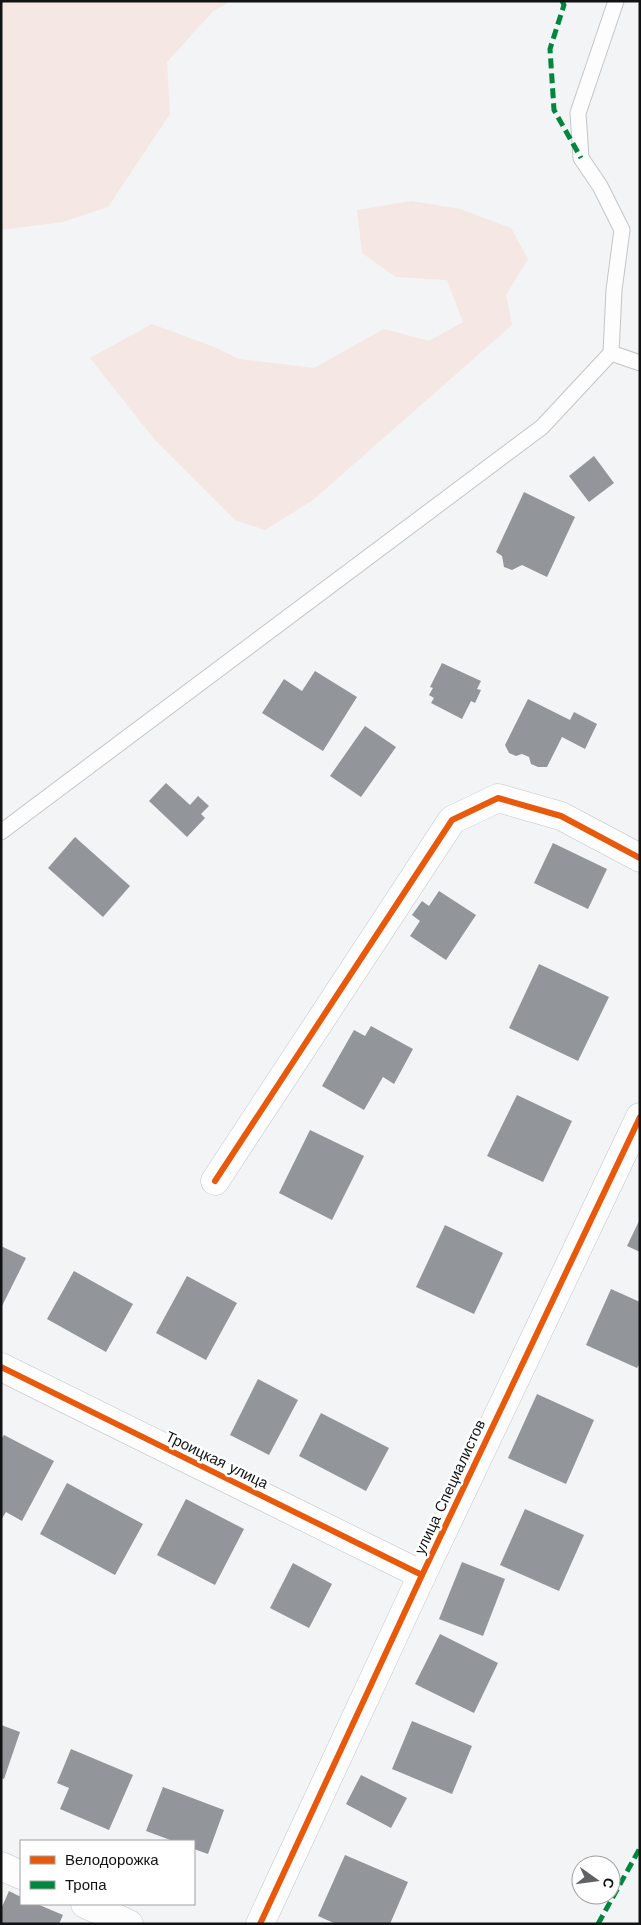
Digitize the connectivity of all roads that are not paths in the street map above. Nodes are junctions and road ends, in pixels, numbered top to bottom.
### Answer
1 (616, 1) edge
2 (611, 353) junction
3 (640, 363) edge
4 (1, 832) edge
5 (640, 858) edge
6 (640, 1117) edge
7 (215, 1181) dead end
8 (1, 1367) edge
9 (422, 1575) junction
10 (1, 1866) edge
11 (20, 1875) edge
12 (87, 1905) edge
13 (129, 1924) edge
14 (260, 1924) edge

1 - 2 lane
2 - 3 lane
2 - 4 lane
5 - 7 street
6 - 9 street, улица Специалистов
8 - 9 street, Троицкая улица
9 - 14 street, улица Специалистов
10 - 11 street
12 - 13 street

